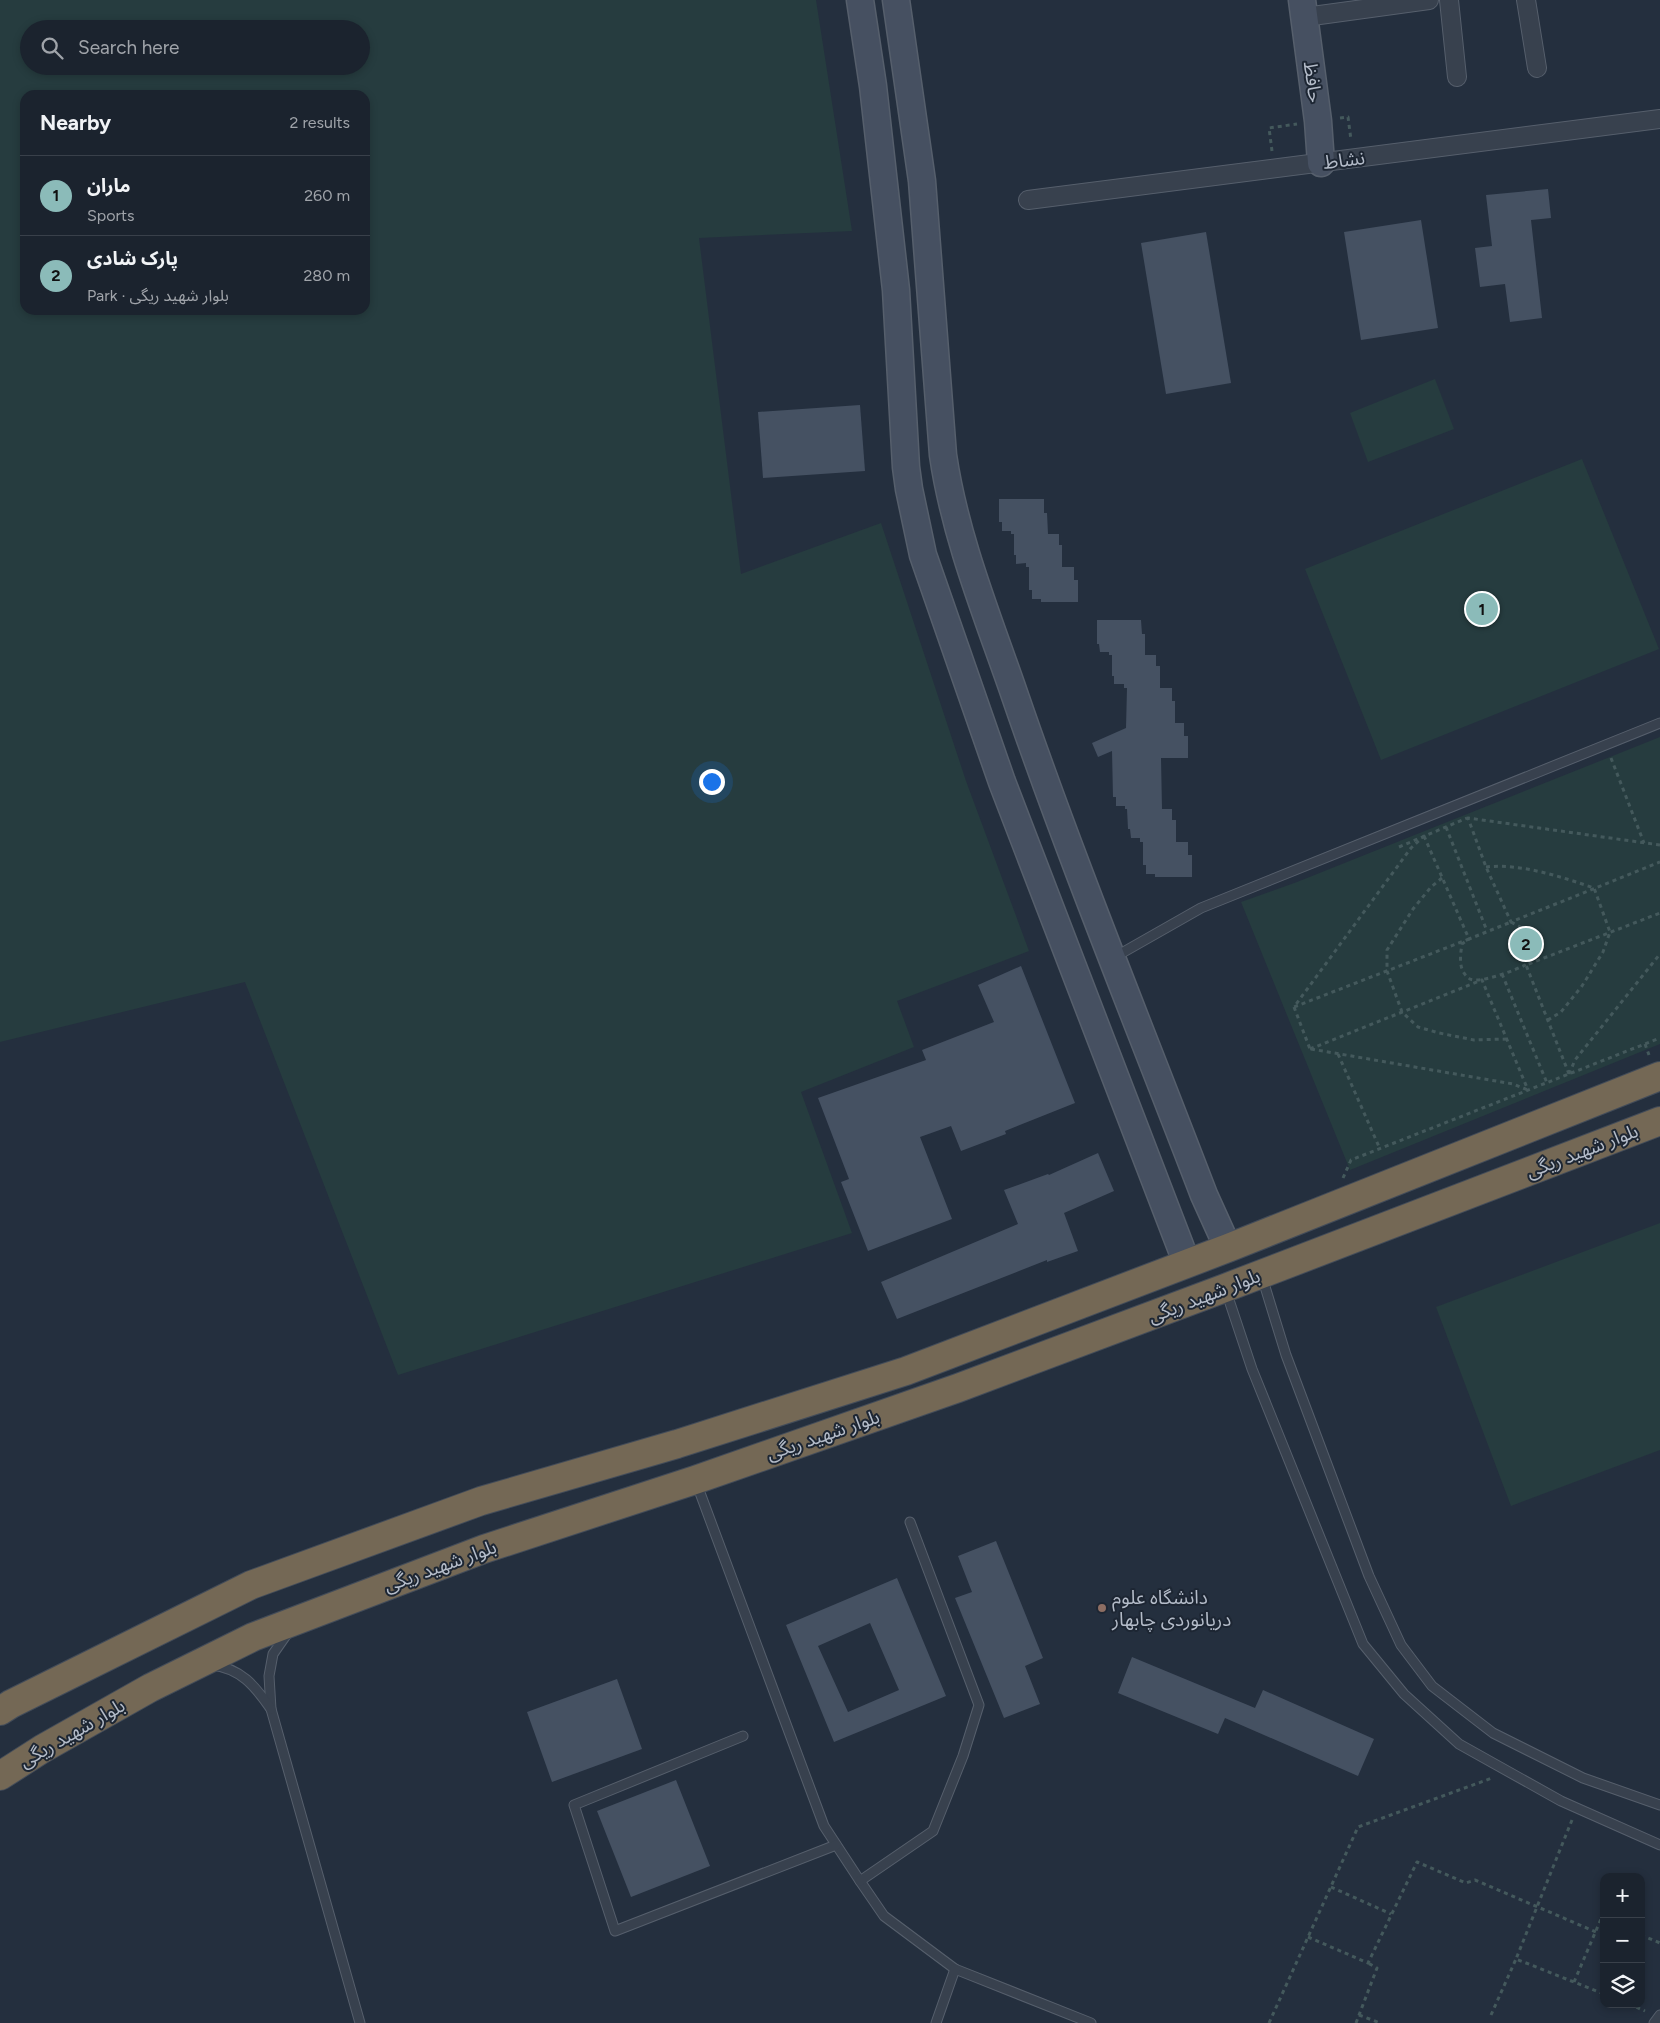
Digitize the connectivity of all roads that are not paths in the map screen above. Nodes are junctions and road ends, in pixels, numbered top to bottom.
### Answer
1 (860, 0) edge
2 (896, 0) edge
3 (1429, 0) edge
4 (1449, 0) edge
5 (1526, 0) edge
6 (1304, 8) edge
7 (1537, 68) dead end
8 (1457, 77) dead end
9 (1660, 119) edge
10 (1322, 163) junction
11 (1028, 200) dead end
12 (962, 543) junction
13 (923, 555) junction
14 (1660, 723) edge
15 (1113, 958) junction
16 (1660, 1076) edge
17 (1660, 1121) edge
18 (1204, 1195) junction
19 (1166, 1208) junction
20 (1228, 1248) junction
21 (1186, 1264) junction
22 (1261, 1274) junction
23 (1225, 1288) junction
24 (695, 1480) junction
25 (910, 1522) dead end
26 (297, 1620) junction
27 (197, 1664) junction
28 (271, 1709) junction
29 (0, 1711) edge
30 (743, 1736) dead end
31 (0, 1776) edge
32 (1660, 1805) edge
33 (836, 1845) junction
34 (1660, 1845) edge
35 (860, 1881) junction
36 (955, 1969) junction
37 (1660, 2015) edge
38 (360, 2023) edge
39 (936, 2023) edge
40 (1090, 2023) edge
41 (1654, 2023) edge

1 - 13 street
2 - 12 street
3 - 6 street
4 - 8 street
5 - 7 street
6 - 10 street, حافظ
9 - 10 street, نشاط
10 - 11 street, نشاط
12 - 13 street
12 - 15 street
13 - 19 street
14 - 15 lane
15 - 18 street
16 - 20 highway, بلوار شهید ریگی
17 - 22 highway, بلوار شهید ریگی
18 - 19 street
18 - 20 street
19 - 21 street
20 - 21 highway, بلوار شهید ریگی
21 - 29 highway, بلوار شهید ریگی
22 - 23 highway, بلوار شهید ریگی
22 - 32 lane
23 - 24 highway, بلوار شهید ریگی
23 - 34 lane
24 - 26 highway, بلوار شهید ریگی
24 - 33 lane
25 - 35 lane
26 - 27 highway, بلوار شهید ریگی
26 - 28 lane
27 - 28 lane
27 - 31 highway, بلوار شهید ریگی
28 - 38 lane
30 - 33 lane
33 - 35 lane
35 - 36 lane
36 - 39 lane
36 - 40 lane
37 - 41 lane

